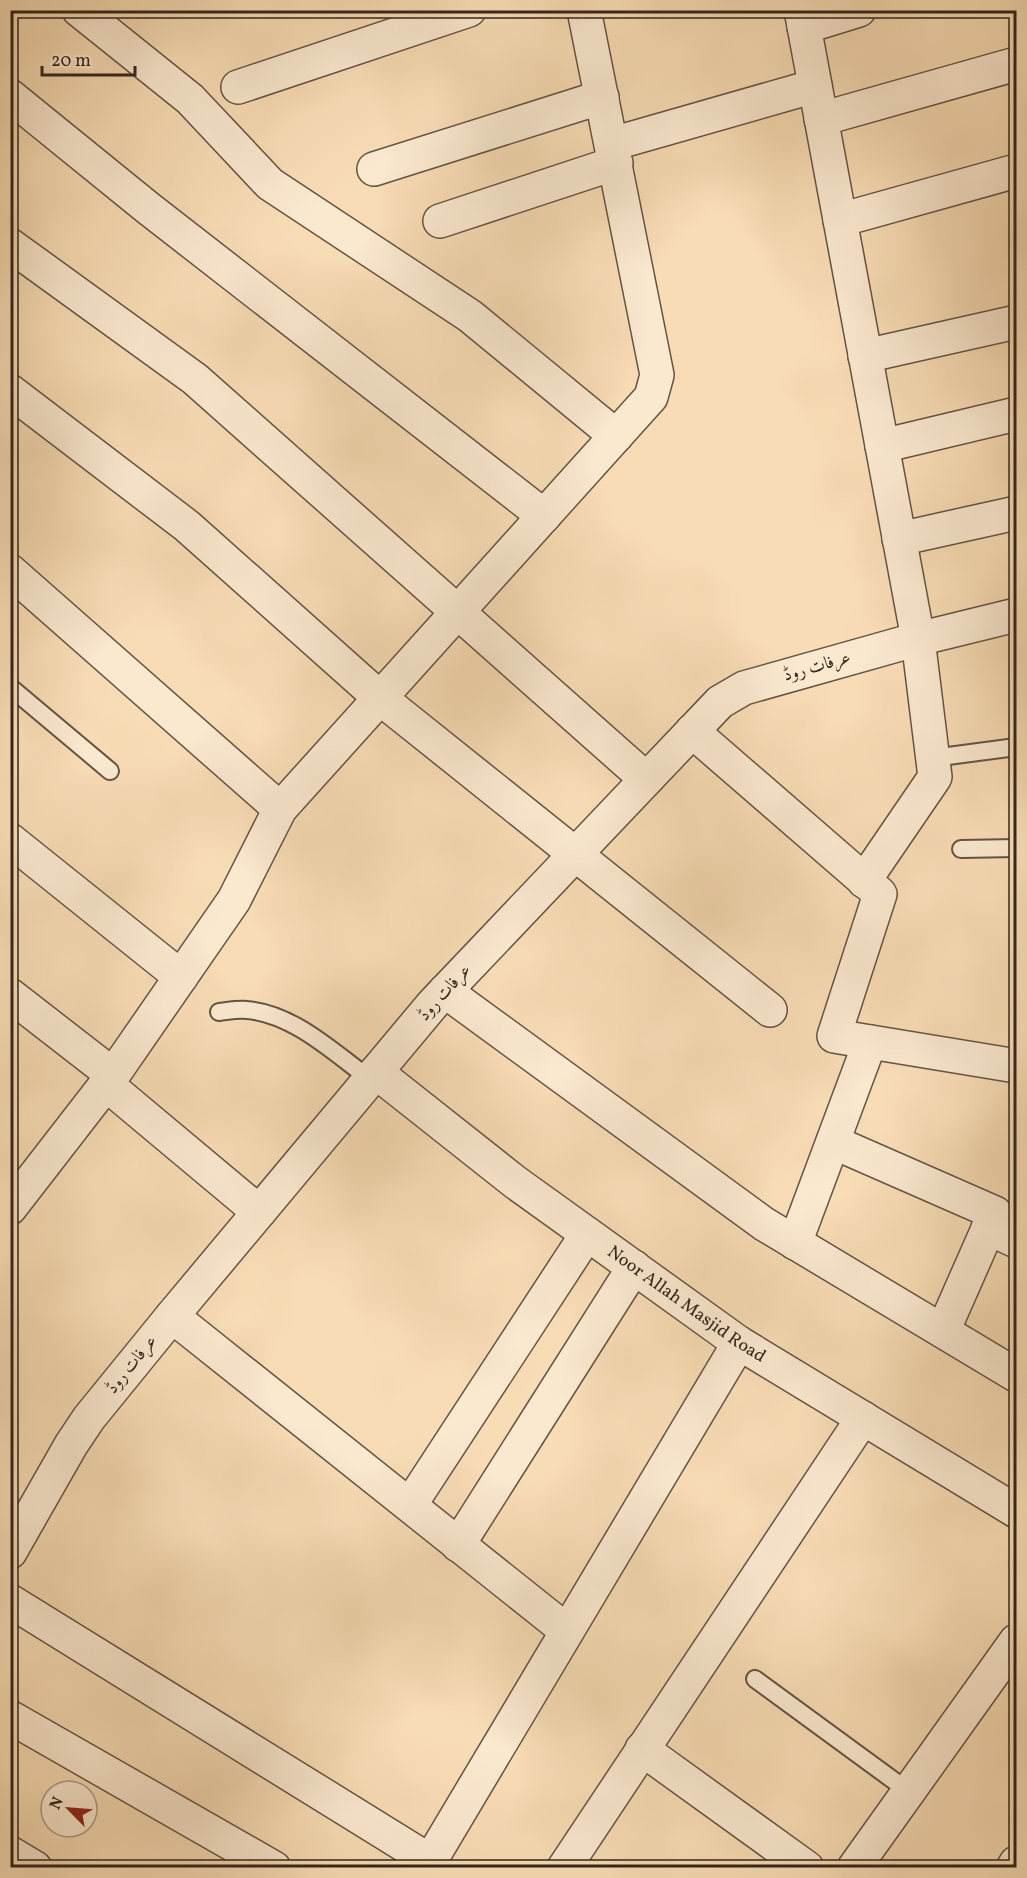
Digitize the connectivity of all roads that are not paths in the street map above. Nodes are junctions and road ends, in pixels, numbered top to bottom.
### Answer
1 (79, 10) edge
2 (469, 10) edge
3 (584, 10) edge
4 (859, 10) edge
5 (802, 19) edge
6 (1017, 64) edge
7 (815, 86) junction
8 (238, 87) dead end
9 (10, 96) edge
10 (602, 97) junction
11 (821, 119) junction
12 (614, 153) junction
13 (374, 169) dead end
14 (1017, 171) edge
15 (840, 220) junction
16 (440, 221) dead end
17 (10, 245) edge
18 (1017, 322) edge
19 (865, 356) junction
20 (10, 391) edge
21 (1017, 414) edge
22 (616, 436) junction
23 (882, 446) junction
24 (1017, 513) edge
25 (544, 516) junction
26 (899, 539) junction
27 (10, 571) edge
28 (458, 611) junction
29 (1017, 615) edge
30 (918, 639) junction
31 (10, 687) edge
32 (380, 698) junction
33 (693, 731) junction
34 (1017, 747) edge
35 (933, 758) junction
36 (110, 771) dead end
37 (646, 779) junction
38 (280, 809) junction
39 (10, 840) edge
40 (1017, 848) edge
41 (961, 849) dead end
42 (576, 853) junction
43 (864, 881) junction
44 (181, 977) junction
45 (445, 992) junction
46 (10, 995) edge
47 (770, 1010) dead end
48 (219, 1012) dead end
49 (870, 1042) junction
50 (1017, 1066) edge
51 (373, 1076) junction
52 (109, 1079) junction
53 (833, 1142) junction
54 (10, 1208) edge
55 (259, 1212) junction
56 (587, 1234) junction
57 (1002, 1235) edge
58 (795, 1243) junction
59 (634, 1267) junction
60 (172, 1316) junction
61 (943, 1331) junction
62 (739, 1343) junction
63 (1017, 1375) edge
64 (863, 1418) junction
65 (410, 1505) junction
66 (1017, 1511) edge
67 (458, 1545) junction
68 (10, 1552) edge
69 (10, 1601) edge
70 (567, 1631) junction
71 (1017, 1641) edge
72 (755, 1679) dead end
73 (10, 1717) edge
74 (642, 1749) junction
75 (908, 1791) junction
76 (10, 1853) edge
77 (1017, 1863) edge
78 (428, 1864) edge
79 (35, 1868) edge
80 (274, 1868) edge
81 (564, 1868) edge
82 (807, 1868) edge
83 (854, 1868) edge
84 (1013, 1868) edge

1 - 22 street
2 - 8 street
3 - 10 street
4 - 5 street
5 - 7 street
6 - 11 street
7 - 11 street
7 - 12 street
9 - 25 street
10 - 12 street
10 - 13 street
11 - 15 street
12 - 16 street
12 - 22 street
14 - 15 street
15 - 19 street
17 - 28 street
18 - 19 street
19 - 23 street
20 - 32 street
21 - 23 street
22 - 25 street
23 - 26 street
24 - 26 street
25 - 28 street
26 - 30 street
27 - 38 street
28 - 32 street
28 - 37 street
29 - 30 street, عرفات روڈ
30 - 33 street, عرفات روڈ
30 - 35 street
31 - 36 lane
32 - 38 street
32 - 42 street
33 - 37 street, عرفات روڈ
33 - 43 street
34 - 35 lane
35 - 43 street
37 - 42 street, عرفات روڈ
38 - 44 street
39 - 44 street
40 - 41 lane
42 - 45 street, عرفات روڈ
42 - 47 street
43 - 49 street
44 - 52 street
45 - 51 street, عرفات روڈ
45 - 58 street
46 - 52 street
48 - 51 lane
49 - 50 street
49 - 53 street
51 - 55 street, عرفات روڈ
51 - 56 street, Noor Allah Masjid Road
52 - 54 street
52 - 55 street
53 - 57 street
53 - 58 street
55 - 60 street, عرفات روڈ
56 - 59 street, Noor Allah Masjid Road
56 - 65 street
57 - 61 street
58 - 61 street
59 - 62 street, Noor Allah Masjid Road
59 - 67 street
60 - 65 street
60 - 68 street, عرفات روڈ
61 - 63 street
62 - 64 street, Noor Allah Masjid Road
62 - 70 street
64 - 66 street, Noor Allah Masjid Road
64 - 74 street
65 - 67 street
67 - 70 street
69 - 78 street
70 - 78 street
71 - 75 street
72 - 75 lane
73 - 80 street
74 - 81 street
74 - 82 street
75 - 83 street
76 - 79 street
77 - 84 street

